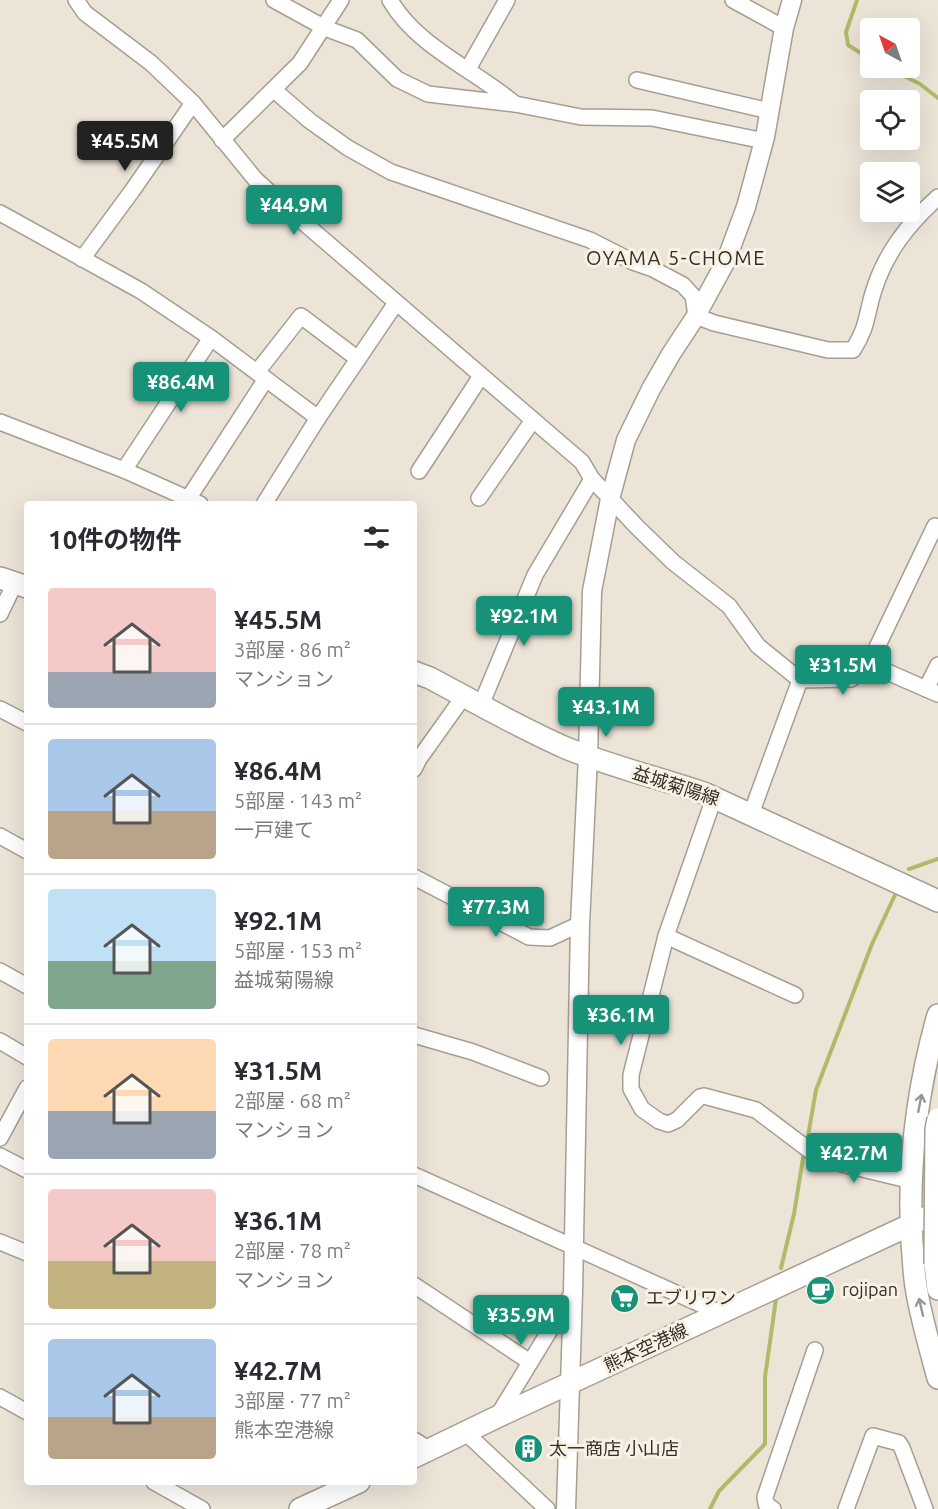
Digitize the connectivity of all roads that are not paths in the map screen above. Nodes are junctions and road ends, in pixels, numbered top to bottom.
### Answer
1 (75, 0) edge
2 (274, 0) edge
3 (341, 0) edge
4 (390, 0) edge
5 (507, 0) edge
6 (733, 0) edge
7 (792, 0) edge
8 (325, 28) junction
9 (784, 28) junction
10 (468, 69) junction
11 (637, 80) dead end
12 (274, 90) junction
13 (193, 103) junction
14 (515, 104) junction
15 (770, 111) junction
16 (222, 140) junction
17 (764, 141) junction
18 (938, 197) edge
19 (0, 213) edge
20 (82, 259) junction
21 (396, 303) junction
22 (696, 316) junction
23 (211, 338) junction
24 (358, 359) junction
25 (261, 375) junction
26 (481, 376) junction
27 (318, 418) junction
28 (533, 420) junction
29 (0, 423) edge
30 (124, 470) junction
31 (419, 471) dead end
32 (592, 479) junction
33 (479, 498) dead end
34 (610, 499) junction
35 (194, 501) edge
36 (266, 501) edge
37 (938, 528) edge
38 (14, 583) edge
39 (0, 614) edge
40 (869, 664) junction
41 (938, 665) edge
42 (417, 673) edge
43 (800, 680) junction
44 (932, 692) edge
45 (473, 701) junction
46 (0, 709) edge
47 (24, 721) edge
48 (588, 756) junction
49 (417, 763) edge
50 (714, 798) junction
51 (751, 814) junction
52 (0, 836) edge
53 (24, 849) edge
54 (417, 880) edge
55 (938, 901) edge
56 (580, 924) junction
57 (666, 936) junction
58 (0, 971) edge
59 (24, 984) edge
60 (795, 995) dead end
61 (938, 1015) edge
62 (417, 1036) edge
63 (0, 1041) edge
64 (24, 1055) edge
65 (541, 1078) dead end
66 (22, 1110) edge
67 (938, 1119) edge
68 (2, 1128) edge
69 (0, 1156) edge
70 (24, 1168) edge
71 (417, 1176) edge
72 (912, 1180) junction
73 (938, 1212) edge
74 (911, 1223) junction
75 (0, 1242) edge
76 (574, 1248) junction
77 (24, 1252) edge
78 (417, 1287) edge
79 (938, 1289) edge
80 (573, 1292) junction
81 (720, 1313) junction
82 (815, 1350) dead end
83 (530, 1362) junction
84 (938, 1378) edge
85 (569, 1384) junction
86 (0, 1397) edge
87 (24, 1410) edge
88 (496, 1417) junction
89 (465, 1432) junction
90 (419, 1449) edge
91 (159, 1485) edge
92 (352, 1485) edge
93 (202, 1509) edge
94 (300, 1509) edge
95 (547, 1509) edge
96 (567, 1509) edge
97 (773, 1509) edge
98 (846, 1509) edge
99 (925, 1509) edge

1 - 13 street
2 - 8 street
3 - 8 street
4 - 10 street
5 - 10 street
6 - 9 street
7 - 9 street
8 - 12 street
8 - 14 street
9 - 15 street
10 - 14 street
11 - 15 street
12 - 16 street
12 - 22 street
13 - 16 street
13 - 20 street
14 - 17 street
15 - 17 street
16 - 21 street
17 - 22 street
18 - 22 street
19 - 20 street
20 - 23 street
21 - 24 street
21 - 26 street
22 - 34 street
23 - 25 street
23 - 30 street
24 - 25 street
24 - 27 street
25 - 27 street
25 - 35 street
26 - 28 street
26 - 31 street
27 - 36 street
28 - 32 street
28 - 33 street
29 - 30 street
30 - 35 street
32 - 34 street
32 - 45 street
34 - 43 street
34 - 48 street
37 - 40 street
38 - 39 street
40 - 43 street
40 - 44 street
41 - 44 street
42 - 45 main road, 益城菊陽線
43 - 51 street
45 - 48 main road, 益城菊陽線
45 - 49 street
46 - 47 street
48 - 50 main road, 益城菊陽線
48 - 56 street
50 - 51 main road, 益城菊陽線
50 - 57 street
51 - 55 main road, 益城菊陽線
52 - 53 street
54 - 56 street
56 - 76 street
57 - 60 street
57 - 72 street
58 - 59 street
72 -> 61 main road
62 - 65 street
63 - 64 street
66 - 68 street
67 - 79 main road, bridge
69 - 70 street
71 - 76 street
72 - 74 main road
73 - 74 main road, 熊本空港線
74 - 81 main road, 熊本空港線
84 -> 74 main road
75 - 77 street
76 - 80 street
76 - 81 street
78 - 83 street
80 - 83 street
80 - 85 street
81 - 85 main road, 熊本空港線
82 - 97 street
83 - 88 street
85 - 88 main road, 熊本空港線
85 - 96 street
86 - 87 street
88 - 89 main road, 熊本空港線
89 - 90 main road, 熊本空港線
89 - 95 street
91 - 93 street
92 - 94 main road
98 - 99 street

